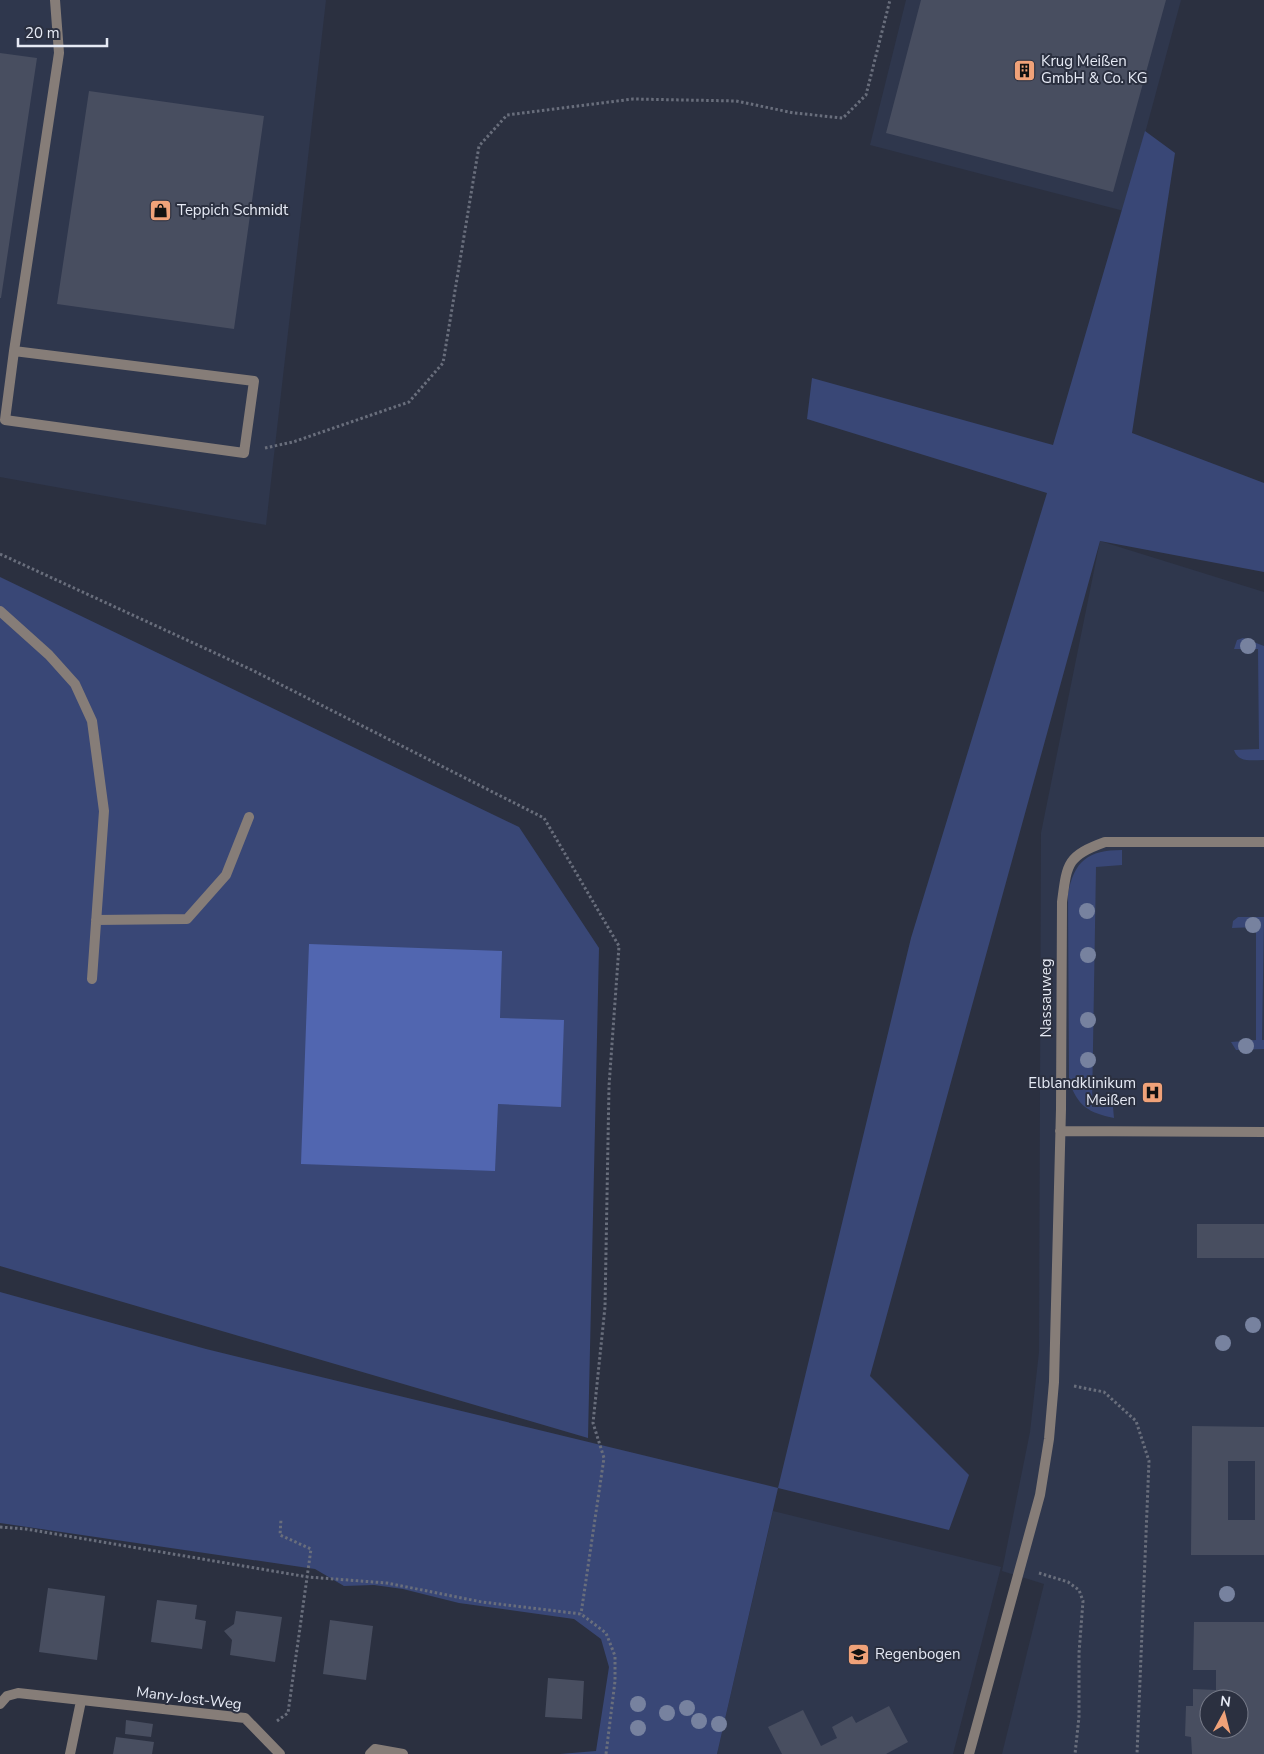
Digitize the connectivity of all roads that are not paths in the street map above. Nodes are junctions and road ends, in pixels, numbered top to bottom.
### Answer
1 (55, 0) edge
2 (14, 351) junction
3 (0, 611) edge
4 (249, 817) dead end
5 (1264, 842) edge
6 (96, 920) junction
7 (92, 979) dead end
8 (1060, 1131) junction
9 (1264, 1132) edge
10 (81, 1700) junction
11 (0, 1704) edge
12 (70, 1754) edge
13 (280, 1754) edge
14 (370, 1754) edge
15 (402, 1754) edge
16 (969, 1754) edge

1 - 2 street
2 - 2 street
3 - 6 street
4 - 6 street
5 - 8 street, Nassauweg
6 - 7 street
8 - 9 street
8 - 16 street, Nassauweg
10 - 11 street, Many-Jost-Weg
10 - 12 street
10 - 13 street, Many-Jost-Weg
14 - 15 street

